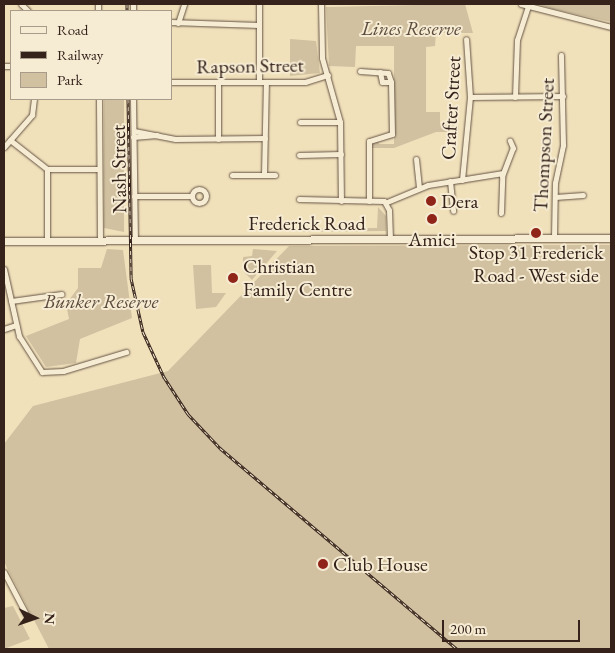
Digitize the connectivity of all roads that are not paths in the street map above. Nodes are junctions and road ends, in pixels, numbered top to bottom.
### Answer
1 (184, 4) edge
2 (259, 4) edge
3 (321, 4) edge
4 (521, 4) edge
5 (528, 6) junction
6 (172, 22) edge
7 (178, 24) junction
8 (259, 25) junction
9 (611, 27) edge
10 (466, 39) dead end
11 (561, 56) dead end
12 (360, 70) dead end
13 (380, 72) junction
14 (328, 75) junction
15 (172, 82) edge
16 (218, 82) junction
17 (259, 82) junction
18 (266, 82) junction
19 (391, 82) junction
20 (515, 96) junction
21 (563, 96) junction
22 (470, 97) junction
23 (34, 100) edge
24 (98, 100) edge
25 (133, 100) edge
26 (300, 122) dead end
27 (340, 122) junction
28 (134, 134) junction
29 (265, 138) junction
30 (218, 139) junction
31 (10, 140) junction
32 (510, 141) dead end
33 (4, 147) edge
34 (341, 154) junction
35 (299, 155) dead end
36 (416, 159) dead end
37 (46, 169) junction
38 (99, 169) junction
39 (503, 173) junction
40 (232, 175) dead end
41 (264, 175) junction
42 (276, 175) dead end
43 (462, 180) junction
44 (450, 181) junction
45 (419, 188) junction
46 (583, 195) dead end
47 (191, 196) dead end
48 (137, 197) junction
49 (555, 197) junction
50 (299, 199) dead end
51 (341, 201) junction
52 (369, 201) junction
53 (387, 202) junction
54 (453, 212) dead end
55 (501, 212) dead end
56 (390, 238) junction
57 (554, 238) junction
58 (611, 238) edge
59 (47, 240) junction
60 (100, 240) junction
61 (135, 240) junction
62 (4, 241) edge
63 (4, 270) edge
64 (62, 294) dead end
65 (11, 301) junction
66 (16, 325) junction
67 (4, 328) edge
68 (126, 352) dead end
69 (4, 572) edge
70 (27, 616) dead end

1 - 7 street
2 - 8 street
3 - 14 street
4 - 5 street
5 - 9 street
5 - 20 street
6 - 7 street
7 - 8 street
8 - 17 street
10 - 22 street, Crafter Street
11 - 21 street, Thompson Street
12 - 13 street
13 - 19 street
13 - 19 street
14 - 18 street, Rapson Street
14 - 27 street
15 - 16 street, Rapson Street
16 - 17 street, Rapson Street
16 - 30 street
17 - 18 street, Rapson Street
18 - 29 street
19 - 52 street
20 - 21 street
20 - 22 street
21 - 49 street, Thompson Street
22 - 43 street, Crafter Street
23 - 31 street
24 - 38 street
25 - 28 street, Nash Street
26 - 27 street
27 - 34 street
28 - 30 street
28 - 48 street, Nash Street
29 - 30 street
29 - 41 street
31 - 33 street
31 - 37 street
32 - 39 street
34 - 35 street
34 - 51 street
36 - 45 street
37 - 38 street
37 - 59 street
38 - 60 street
39 - 43 street
39 - 55 street
40 - 41 street
41 - 42 street
43 - 44 street
44 - 45 street
44 - 54 street
45 - 53 street
46 - 49 street
47 - 48 street
48 - 61 street, Nash Street
49 - 57 street, Thompson Street
50 - 51 street
51 - 52 street
52 - 53 street
53 - 56 street
56 - 57 main road, Frederick Road
56 - 61 main road, Frederick Road
57 - 58 main road, Frederick Road
59 - 60 main road, Frederick Road
59 - 62 main road, Frederick Road
60 - 61 main road, Frederick Road
63 - 65 street
64 - 65 street
65 - 66 street
66 - 67 street
66 - 68 street
69 - 70 street

